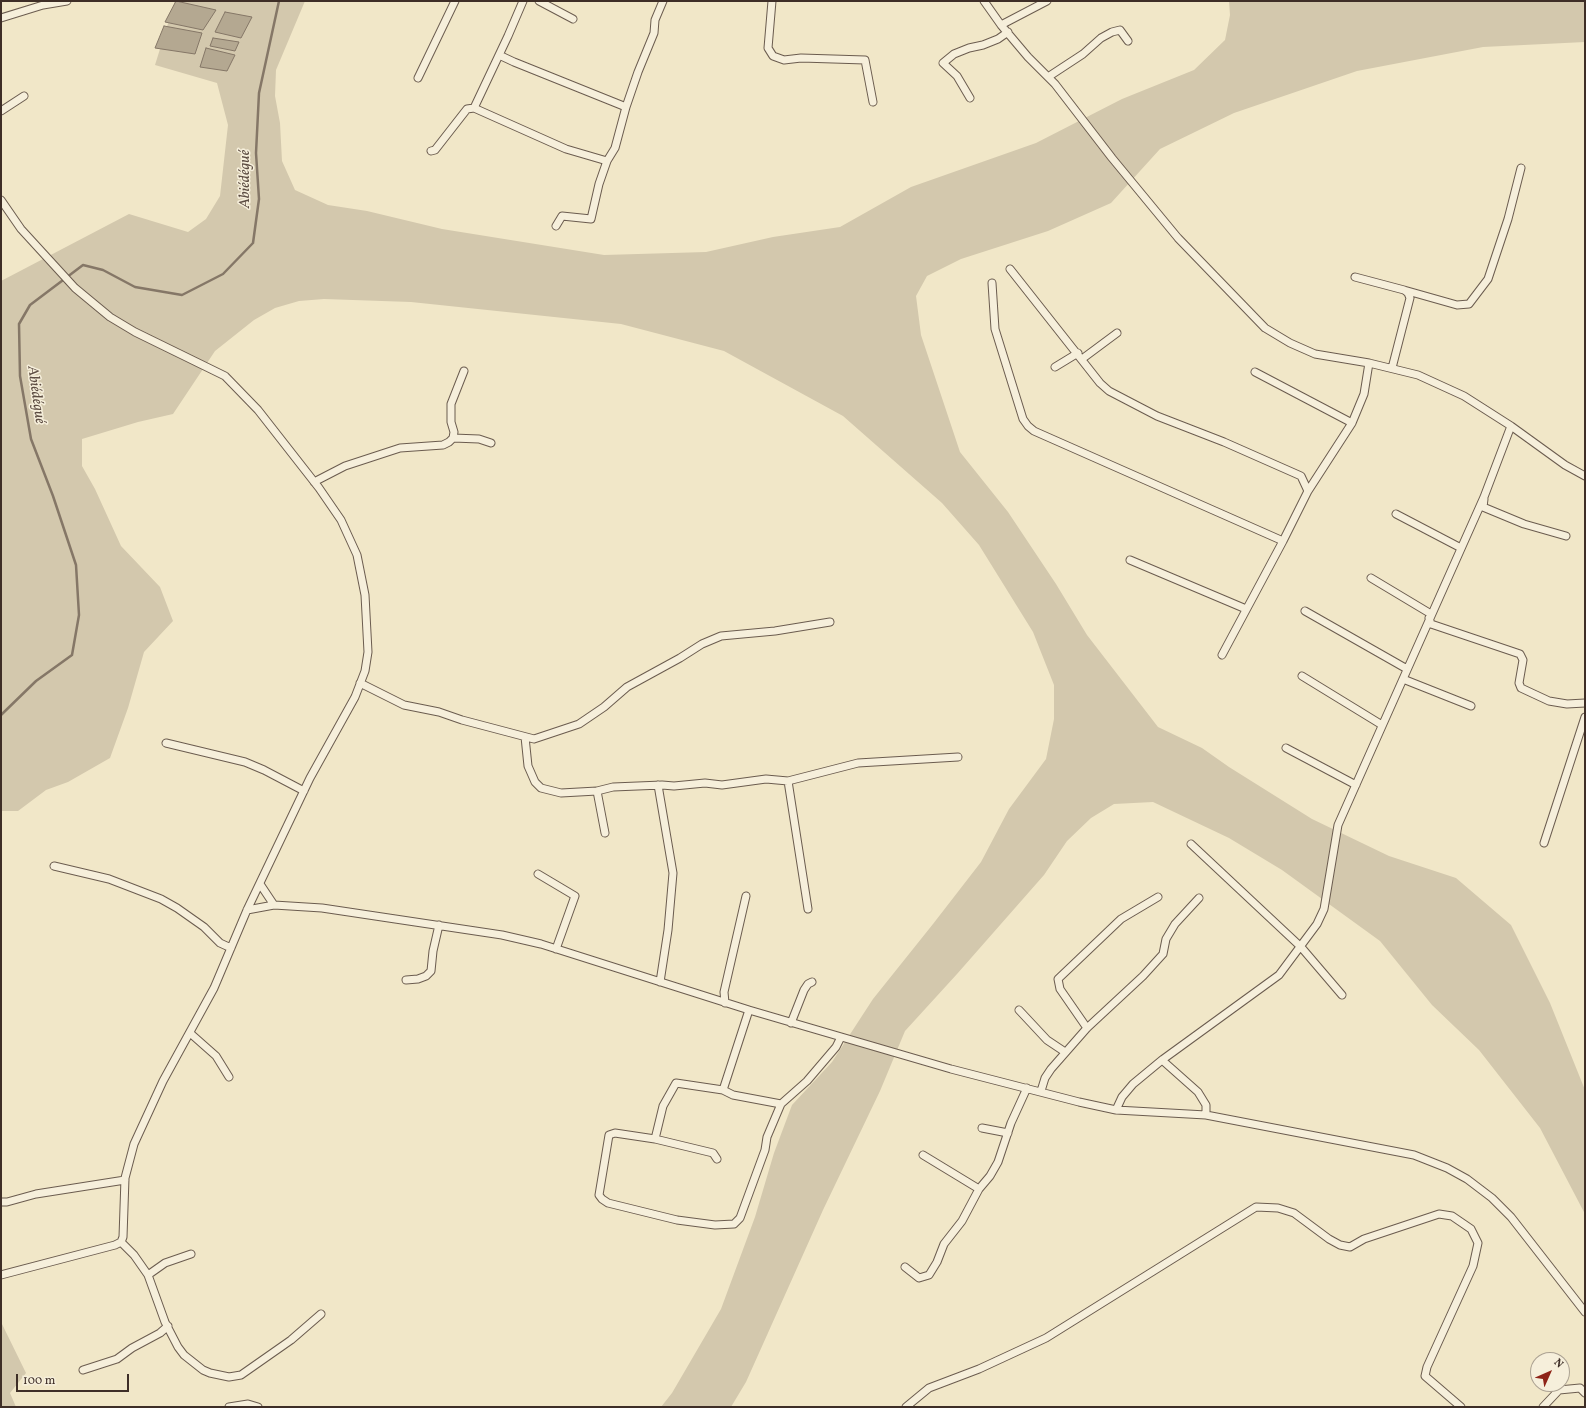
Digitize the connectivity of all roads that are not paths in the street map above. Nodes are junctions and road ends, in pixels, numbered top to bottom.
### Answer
1 (67, 1) edge
2 (454, 1) edge
3 (523, 1) edge
4 (539, 1) edge
5 (663, 1) edge
6 (772, 1) edge
7 (984, 1) edge
8 (1047, 1) edge
9 (1, 18) edge
10 (573, 19) dead end
11 (1001, 25) junction
12 (1008, 32) junction
13 (1128, 41) dead end
14 (499, 55) junction
15 (1048, 77) junction
16 (418, 78) dead end
17 (24, 96) dead end
18 (970, 98) dead end
19 (873, 102) dead end
20 (626, 107) junction
21 (474, 108) junction
22 (1, 111) edge
23 (431, 151) dead end
24 (607, 161) junction
25 (1521, 168) dead end
26 (1, 200) edge
27 (556, 226) dead end
28 (1010, 269) dead end
29 (1355, 277) dead end
30 (992, 283) dead end
31 (1404, 290) junction
32 (1117, 333) dead end
33 (1078, 353) junction
34 (1082, 359) junction
35 (1369, 363) junction
36 (1055, 367) dead end
37 (1392, 368) junction
38 (464, 371) dead end
39 (1256, 372) dead end
40 (1352, 423) junction
41 (1511, 426) junction
42 (454, 438) junction
43 (491, 442) dead end
44 (1585, 476) edge
45 (314, 482) junction
46 (1308, 491) junction
47 (1484, 497) junction
48 (1396, 514) dead end
49 (1566, 536) dead end
50 (1283, 541) junction
51 (1461, 548) junction
52 (1130, 560) dead end
53 (1371, 578) dead end
54 (1246, 609) junction
55 (1305, 611) dead end
56 (1430, 616) junction
57 (830, 622) dead end
58 (1222, 655) dead end
59 (1407, 669) junction
60 (1302, 676) dead end
61 (1403, 679) junction
62 (360, 682) junction
63 (1585, 703) edge
64 (1471, 706) dead end
65 (1585, 718) edge
66 (1382, 726) junction
67 (525, 737) junction
68 (166, 743) dead end
69 (1286, 748) dead end
70 (958, 757) dead end
71 (788, 781) junction
72 (658, 785) junction
73 (1356, 785) junction
74 (304, 790) junction
75 (597, 791) junction
76 (605, 833) dead end
77 (1544, 843) dead end
78 (1191, 844) dead end
79 (54, 866) dead end
80 (538, 874) dead end
81 (260, 884) junction
82 (746, 896) dead end
83 (1158, 896) dead end
84 (1199, 898) dead end
85 (274, 905) junction
86 (808, 909) dead end
87 (247, 910) junction
88 (439, 925) junction
89 (1301, 947) junction
90 (231, 948) junction
91 (556, 949) junction
92 (406, 980) dead end
93 (660, 982) junction
94 (812, 982) dead end
95 (1342, 995) dead end
96 (725, 1002) junction
97 (749, 1010) junction
98 (1020, 1010) dead end
99 (791, 1023) junction
100 (1086, 1028) junction
101 (190, 1032) junction
102 (841, 1037) junction
103 (1065, 1052) junction
104 (1162, 1060) junction
105 (229, 1077) dead end
106 (1027, 1088) junction
107 (723, 1090) junction
108 (1041, 1092) junction
109 (781, 1104) junction
110 (1116, 1110) junction
111 (1206, 1114) junction
112 (982, 1128) dead end
113 (1008, 1134) junction
114 (654, 1139) junction
115 (923, 1155) dead end
116 (717, 1159) dead end
117 (125, 1180) junction
118 (979, 1190) junction
119 (1, 1202) edge
120 (121, 1242) junction
121 (191, 1254) dead end
122 (906, 1267) dead end
123 (1, 1275) edge
124 (148, 1275) junction
125 (1585, 1312) edge
126 (321, 1314) dead end
127 (168, 1326) junction
128 (83, 1370) dead end
129 (1585, 1393) edge
130 (229, 1407) edge
131 (258, 1407) edge
132 (906, 1407) edge
133 (1461, 1407) edge
134 (1543, 1407) edge

1 - 9 street
2 - 16 street
3 - 14 street
4 - 10 street
5 - 20 street
6 - 19 street
7 - 11 street
8 - 11 street
11 - 12 street
12 - 15 street
12 - 18 street
13 - 15 street
14 - 20 street
14 - 21 street
15 - 35 street
17 - 22 street
20 - 24 street
21 - 23 street
21 - 24 street
24 - 27 street
25 - 31 street
26 - 45 street
28 - 33 street
29 - 31 street
30 - 50 street
31 - 37 street
32 - 34 street
33 - 34 street
33 - 36 street
34 - 46 street
35 - 37 street
35 - 40 street
37 - 41 street
38 - 42 street
39 - 40 street
40 - 46 street
41 - 44 street
41 - 47 street
42 - 43 street
42 - 45 street
45 - 62 street
46 - 50 street
47 - 49 street
47 - 51 street
48 - 51 street
50 - 54 street
51 - 56 street
52 - 54 street
53 - 56 street
54 - 58 street
55 - 59 street
56 - 59 street
56 - 63 street
57 - 67 street
59 - 61 street
60 - 66 street
61 - 64 street
61 - 66 street
62 - 67 street
62 - 74 street
65 - 77 street
66 - 73 street
67 - 75 street
68 - 74 street
69 - 73 street
70 - 71 street
71 - 72 street
71 - 86 street
72 - 75 street
72 - 93 street
73 - 89 street
74 - 81 street
75 - 76 street
78 - 89 street
79 - 90 street
80 - 91 street
81 - 85 street
81 - 87 street
82 - 96 street
83 - 100 street
84 - 100 street
85 - 87 street
85 - 88 street
87 - 90 street
88 - 91 street
88 - 92 street
89 - 95 street
89 - 104 street
90 - 101 street
91 - 93 street
93 - 96 street
94 - 99 street
96 - 97 street
97 - 99 street
97 - 107 street
98 - 103 street
99 - 102 street
100 - 103 street
101 - 105 street
101 - 117 street
102 - 106 street
102 - 109 street
103 - 108 street
104 - 110 street
104 - 111 street
106 - 108 street
106 - 113 street
107 - 109 street
107 - 114 street
108 - 110 street
109 - 114 street
110 - 111 street
111 - 125 street
112 - 113 street
113 - 118 street
114 - 116 street
115 - 118 street
117 - 119 street
117 - 120 street
118 - 122 street
120 - 123 street
120 - 124 street
121 - 124 street
124 - 127 street
126 - 127 street
127 - 128 street
129 - 134 street
130 - 131 street
132 - 133 street

